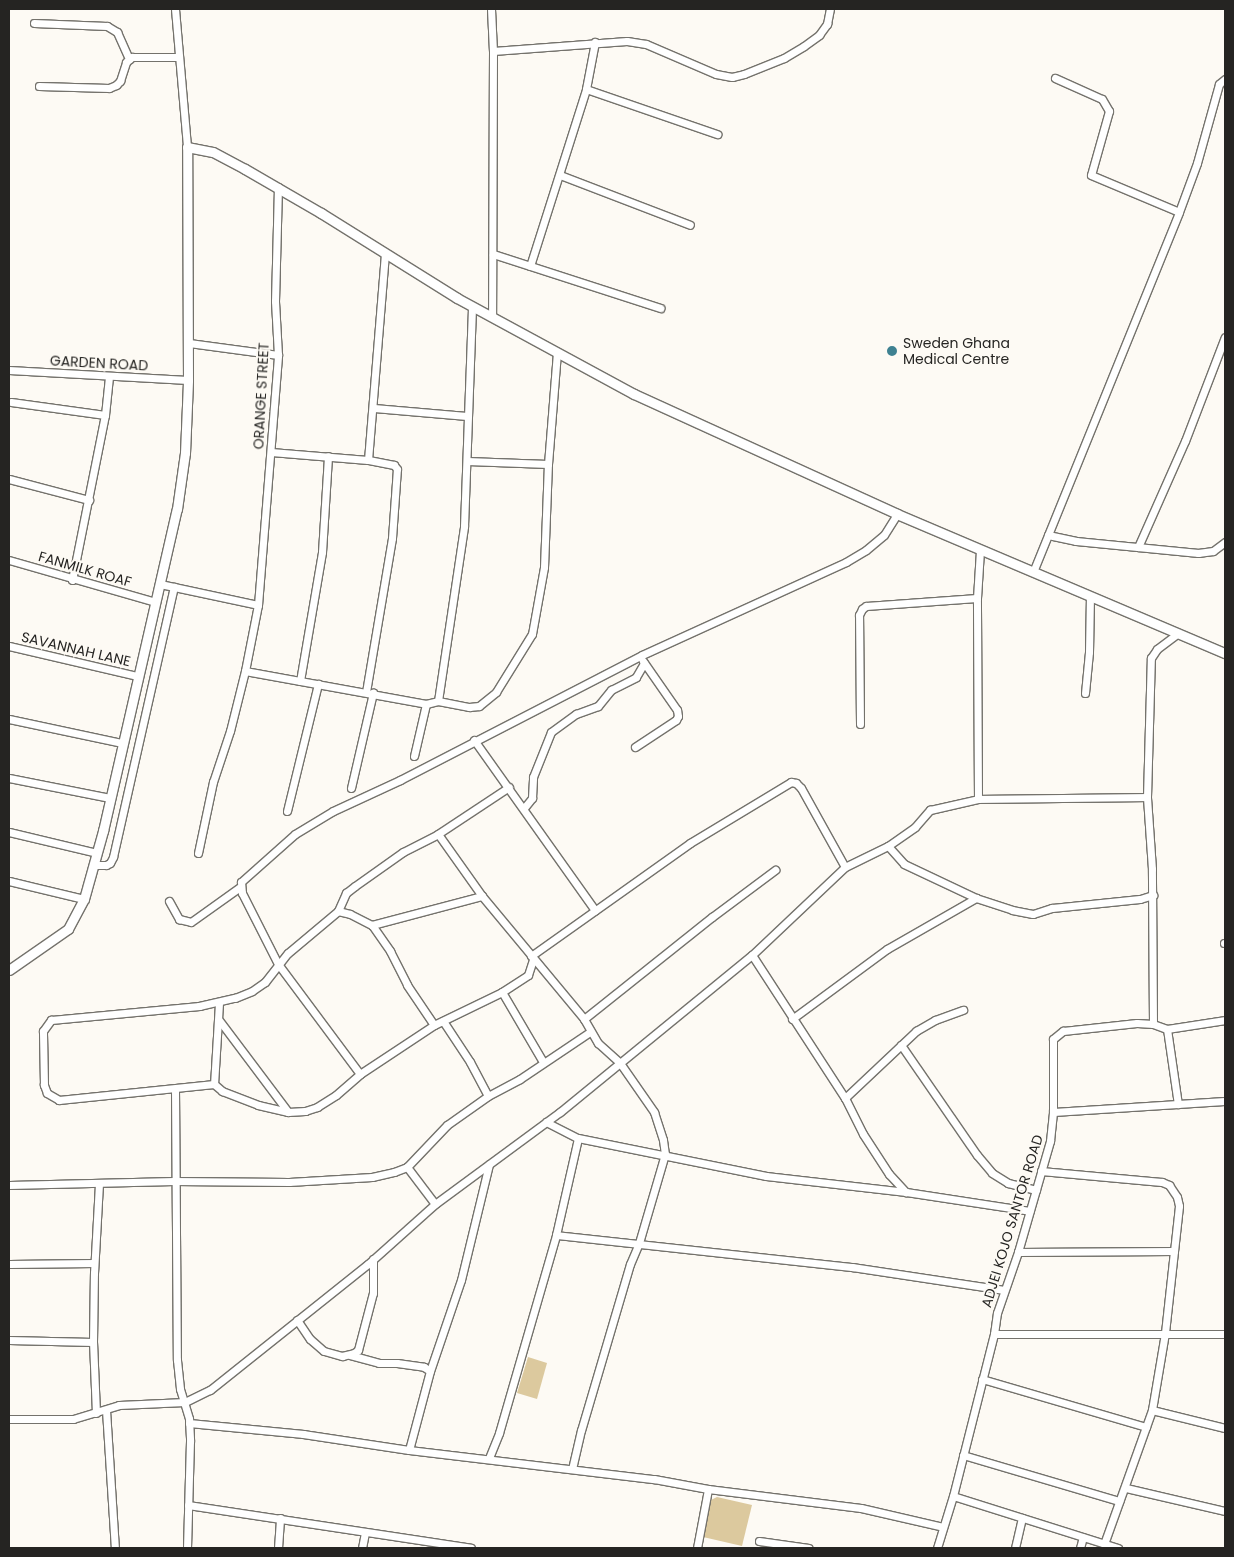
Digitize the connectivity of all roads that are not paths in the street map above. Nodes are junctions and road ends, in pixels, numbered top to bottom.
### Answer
1 (175, 9) edge
2 (491, 9) edge
3 (830, 9) edge
4 (34, 23) dead end
5 (595, 42) junction
6 (493, 51) junction
7 (178, 57) junction
8 (129, 59) junction
9 (1055, 78) dead end
10 (1225, 79) edge
11 (38, 86) dead end
12 (586, 89) junction
13 (717, 134) dead end
14 (187, 147) junction
15 (560, 175) junction
16 (278, 187) junction
17 (1179, 212) junction
18 (690, 225) dead end
19 (385, 254) junction
20 (493, 254) junction
21 (530, 266) junction
22 (472, 306) junction
23 (660, 308) dead end
24 (492, 317) junction
25 (1225, 338) edge
26 (189, 343) junction
27 (557, 352) junction
28 (278, 355) junction
29 (9, 370) edge
30 (109, 377) junction
31 (188, 380) junction
32 (12, 402) dead end
33 (374, 408) junction
34 (105, 415) junction
35 (467, 416) junction
36 (271, 452) junction
37 (328, 456) junction
38 (368, 460) junction
39 (467, 461) junction
40 (548, 464) junction
41 (9, 479) edge
42 (89, 500) junction
43 (897, 514) junction
44 (1048, 535) junction
45 (1225, 542) edge
46 (1138, 547) junction
47 (980, 550) junction
48 (9, 560) edge
49 (1033, 572) junction
50 (72, 580) junction
51 (160, 584) junction
52 (174, 587) junction
53 (1090, 596) junction
54 (976, 598) junction
55 (155, 602) junction
56 (258, 606) junction
57 (1177, 634) junction
58 (9, 646) edge
59 (1225, 653) edge
60 (643, 659) junction
61 (245, 671) junction
62 (138, 676) junction
63 (300, 681) junction
64 (318, 684) junction
65 (370, 692) junction
66 (1085, 693) dead end
67 (438, 701) junction
68 (426, 704) junction
69 (9, 719) edge
70 (860, 724) dead end
71 (474, 740) junction
72 (122, 743) junction
73 (635, 747) dead end
74 (414, 756) dead end
75 (9, 778) edge
76 (509, 787) junction
77 (351, 788) dead end
78 (1147, 797) junction
79 (110, 798) junction
80 (978, 800) junction
81 (524, 808) junction
82 (287, 811) dead end
83 (9, 832) edge
84 (438, 834) junction
85 (888, 846) junction
86 (97, 853) junction
87 (198, 853) dead end
88 (94, 865) junction
89 (846, 866) junction
90 (775, 870) dead end
91 (9, 881) edge
92 (240, 887) junction
93 (1153, 895) junction
94 (482, 896) junction
95 (84, 898) junction
96 (976, 898) junction
97 (169, 901) dead end
98 (595, 910) junction
99 (338, 911) junction
100 (372, 925) junction
101 (752, 955) junction
102 (532, 958) junction
103 (278, 964) junction
104 (9, 970) edge
105 (502, 992) junction
106 (219, 1003) junction
107 (963, 1010) dead end
108 (584, 1019) junction
109 (792, 1019) junction
110 (219, 1020) junction
111 (1225, 1020) edge
112 (443, 1021) junction
113 (1154, 1024) junction
114 (434, 1026) junction
115 (1167, 1029) junction
116 (590, 1032) junction
117 (901, 1045) junction
118 (543, 1062) junction
119 (620, 1063) junction
120 (360, 1074) junction
121 (214, 1084) junction
122 (175, 1089) junction
123 (488, 1096) junction
124 (845, 1098) junction
125 (1225, 1101) edge
126 (1178, 1104) junction
127 (288, 1112) junction
128 (1053, 1112) junction
129 (546, 1122) junction
130 (578, 1138) junction
131 (665, 1154) junction
132 (489, 1164) junction
133 (407, 1167) junction
134 (1041, 1171) junction
135 (174, 1181) junction
136 (99, 1184) junction
137 (9, 1185) edge
138 (1036, 1190) junction
139 (906, 1192) junction
140 (436, 1204) junction
141 (1030, 1211) junction
142 (556, 1235) junction
143 (639, 1243) junction
144 (1174, 1251) junction
145 (1018, 1252) junction
146 (373, 1259) junction
147 (94, 1263) junction
148 (9, 1264) edge
149 (1004, 1290) junction
150 (297, 1320) junction
151 (1165, 1333) junction
152 (994, 1334) junction
153 (1225, 1334) edge
154 (9, 1340) edge
155 (93, 1342) junction
156 (350, 1355) junction
157 (430, 1371) junction
158 (982, 1380) junction
159 (185, 1402) junction
160 (106, 1410) junction
161 (1152, 1410) junction
162 (96, 1413) junction
163 (9, 1419) edge
164 (189, 1423) junction
165 (1146, 1427) junction
166 (1225, 1428) edge
167 (409, 1450) junction
168 (963, 1455) junction
169 (489, 1458) junction
170 (572, 1469) junction
171 (1126, 1488) junction
172 (708, 1489) junction
173 (953, 1496) junction
174 (1119, 1501) junction
175 (188, 1506) junction
176 (1225, 1512) edge
177 (280, 1518) junction
178 (1022, 1518) junction
179 (943, 1527) junction
180 (365, 1533) junction
181 (1083, 1537) junction
182 (759, 1541) dead end
183 (1104, 1544) junction
184 (455, 1547) edge
185 (115, 1548) edge
186 (187, 1548) edge
187 (278, 1548) edge
188 (362, 1548) edge
189 (471, 1548) edge
190 (696, 1548) edge
191 (809, 1548) edge
192 (937, 1548) edge
193 (1014, 1548) edge
194 (1080, 1548) edge
195 (1118, 1548) edge

1 - 7 street
2 - 6 street
3 - 5 street
4 - 8 street
5 - 6 street
5 - 12 street
6 - 20 street
7 - 8 street
7 - 14 street
8 - 11 street
9 - 17 street
10 - 17 street
12 - 13 street
12 - 15 street
14 - 16 street
14 - 26 street
15 - 18 street
15 - 21 street
16 - 19 street
16 - 28 street, ORANGE STREET
17 - 44 street
19 - 22 street
19 - 33 street
20 - 21 street
20 - 24 street
21 - 23 street
22 - 24 street
22 - 35 street
24 - 27 street
25 - 46 street
26 - 28 street
26 - 31 street
27 - 40 street
27 - 43 street
28 - 36 street, ORANGE STREET
29 - 30 street, GARDEN ROAD
30 - 31 street, GARDEN ROAD
30 - 34 street
31 - 51 street
32 - 34 street
33 - 35 street
33 - 38 street
34 - 42 street
35 - 39 street
36 - 37 street
36 - 56 street, ORANGE STREET
37 - 38 street
37 - 63 street
38 - 65 street
39 - 40 street
39 - 67 street
40 - 67 street
41 - 42 street
42 - 50 street
43 - 47 street
43 - 60 street
44 - 46 street
44 - 49 street
45 - 46 street
47 - 49 street
47 - 54 street
48 - 50 street, FANMILK ROAF
49 - 53 street
50 - 55 street, FANMILK ROAF
51 - 52 street
51 - 55 street
52 - 56 street
52 - 88 street
53 - 57 street
53 - 66 street
54 - 70 street
54 - 80 street
55 - 62 street
56 - 61 street, ORANGE STREET
57 - 59 street
57 - 78 street
58 - 62 street, SAVANNAH LANE
60 - 71 street
60 - 73 street
60 - 81 street
61 - 63 street
61 - 87 street, ORANGE STREET
62 - 72 street
63 - 64 street
64 - 65 street
64 - 82 street
65 - 68 street
65 - 77 street
67 - 68 street
68 - 74 street
69 - 72 street
71 - 76 street
71 - 92 street
72 - 79 street
75 - 79 street
76 - 81 street
76 - 84 street
78 - 80 street
78 - 93 street
79 - 86 street
80 - 85 street
81 - 98 street
83 - 86 street
84 - 94 street
84 - 99 street
85 - 89 street
85 - 96 street
86 - 88 street
88 - 95 street
89 - 98 street
89 - 101 street
90 - 108 street
91 - 95 street
92 - 97 street
92 - 103 street
93 - 96 street
93 - 113 street
94 - 100 street
94 - 102 street
95 - 104 street
96 - 109 street
98 - 102 street
99 - 100 street
99 - 103 street
100 - 114 street
101 - 109 street
101 - 119 street
102 - 105 street
102 - 108 street
103 - 106 street
103 - 120 street
105 - 112 street
105 - 118 street
106 - 110 street
106 - 122 street
107 - 117 street
108 - 116 street
109 - 124 street
110 - 121 street
110 - 127 street
111 - 115 street
112 - 114 street
112 - 123 street
113 - 115 street
113 - 128 street, ADJEI KOJO SANTOR ROAD
114 - 120 street
115 - 126 street
116 - 118 street
116 - 119 street
117 - 124 street
117 - 138 street
118 - 123 street
119 - 129 street
119 - 131 street
120 - 127 street
121 - 122 street
121 - 127 street
122 - 135 street
123 - 133 street
124 - 139 street
125 - 126 street
126 - 128 street
128 - 134 street, ADJEI KOJO SANTOR ROAD
129 - 130 street
129 - 132 street
130 - 131 street
130 - 142 street
131 - 139 street
131 - 143 street
132 - 140 street
132 - 157 street
133 - 135 street
133 - 140 street
134 - 138 street, ADJEI KOJO SANTOR ROAD
134 - 144 street
135 - 136 street
135 - 159 street
136 - 137 street
136 - 147 street
138 - 141 street, ADJEI KOJO SANTOR ROAD
139 - 141 street
140 - 146 street
141 - 145 street, ADJEI KOJO SANTOR ROAD
142 - 143 street
142 - 169 street
143 - 149 street
143 - 170 street
144 - 145 street
144 - 151 street
145 - 149 street, ADJEI KOJO SANTOR ROAD
146 - 150 street
146 - 156 street
147 - 148 street
147 - 155 street
149 - 152 street, ADJEI KOJO SANTOR ROAD
150 - 156 street
150 - 159 street
151 - 152 street
151 - 153 street
151 - 161 street
152 - 158 street, ADJEI KOJO SANTOR ROAD
154 - 155 street
155 - 162 street
156 - 157 street
157 - 167 street
158 - 165 street
158 - 168 street, ADJEI KOJO SANTOR ROAD
159 - 160 street
159 - 164 street
160 - 162 street
160 - 185 street
161 - 165 street
161 - 166 street
162 - 163 street
164 - 167 street
164 - 175 street
165 - 171 street
167 - 169 street
168 - 173 street, ADJEI KOJO SANTOR ROAD
168 - 174 street
169 - 170 street
170 - 172 street
171 - 174 street
171 - 176 street
172 - 179 street
172 - 190 street
173 - 178 street
173 - 179 street, ADJEI KOJO SANTOR ROAD
174 - 183 street
175 - 177 street
175 - 186 street
177 - 180 street
177 - 187 street
178 - 181 street
178 - 193 street
179 - 192 street, ADJEI KOJO SANTOR ROAD
180 - 184 street
180 - 188 street
181 - 183 street
181 - 194 street
182 - 191 street
183 - 195 street
184 - 189 street

